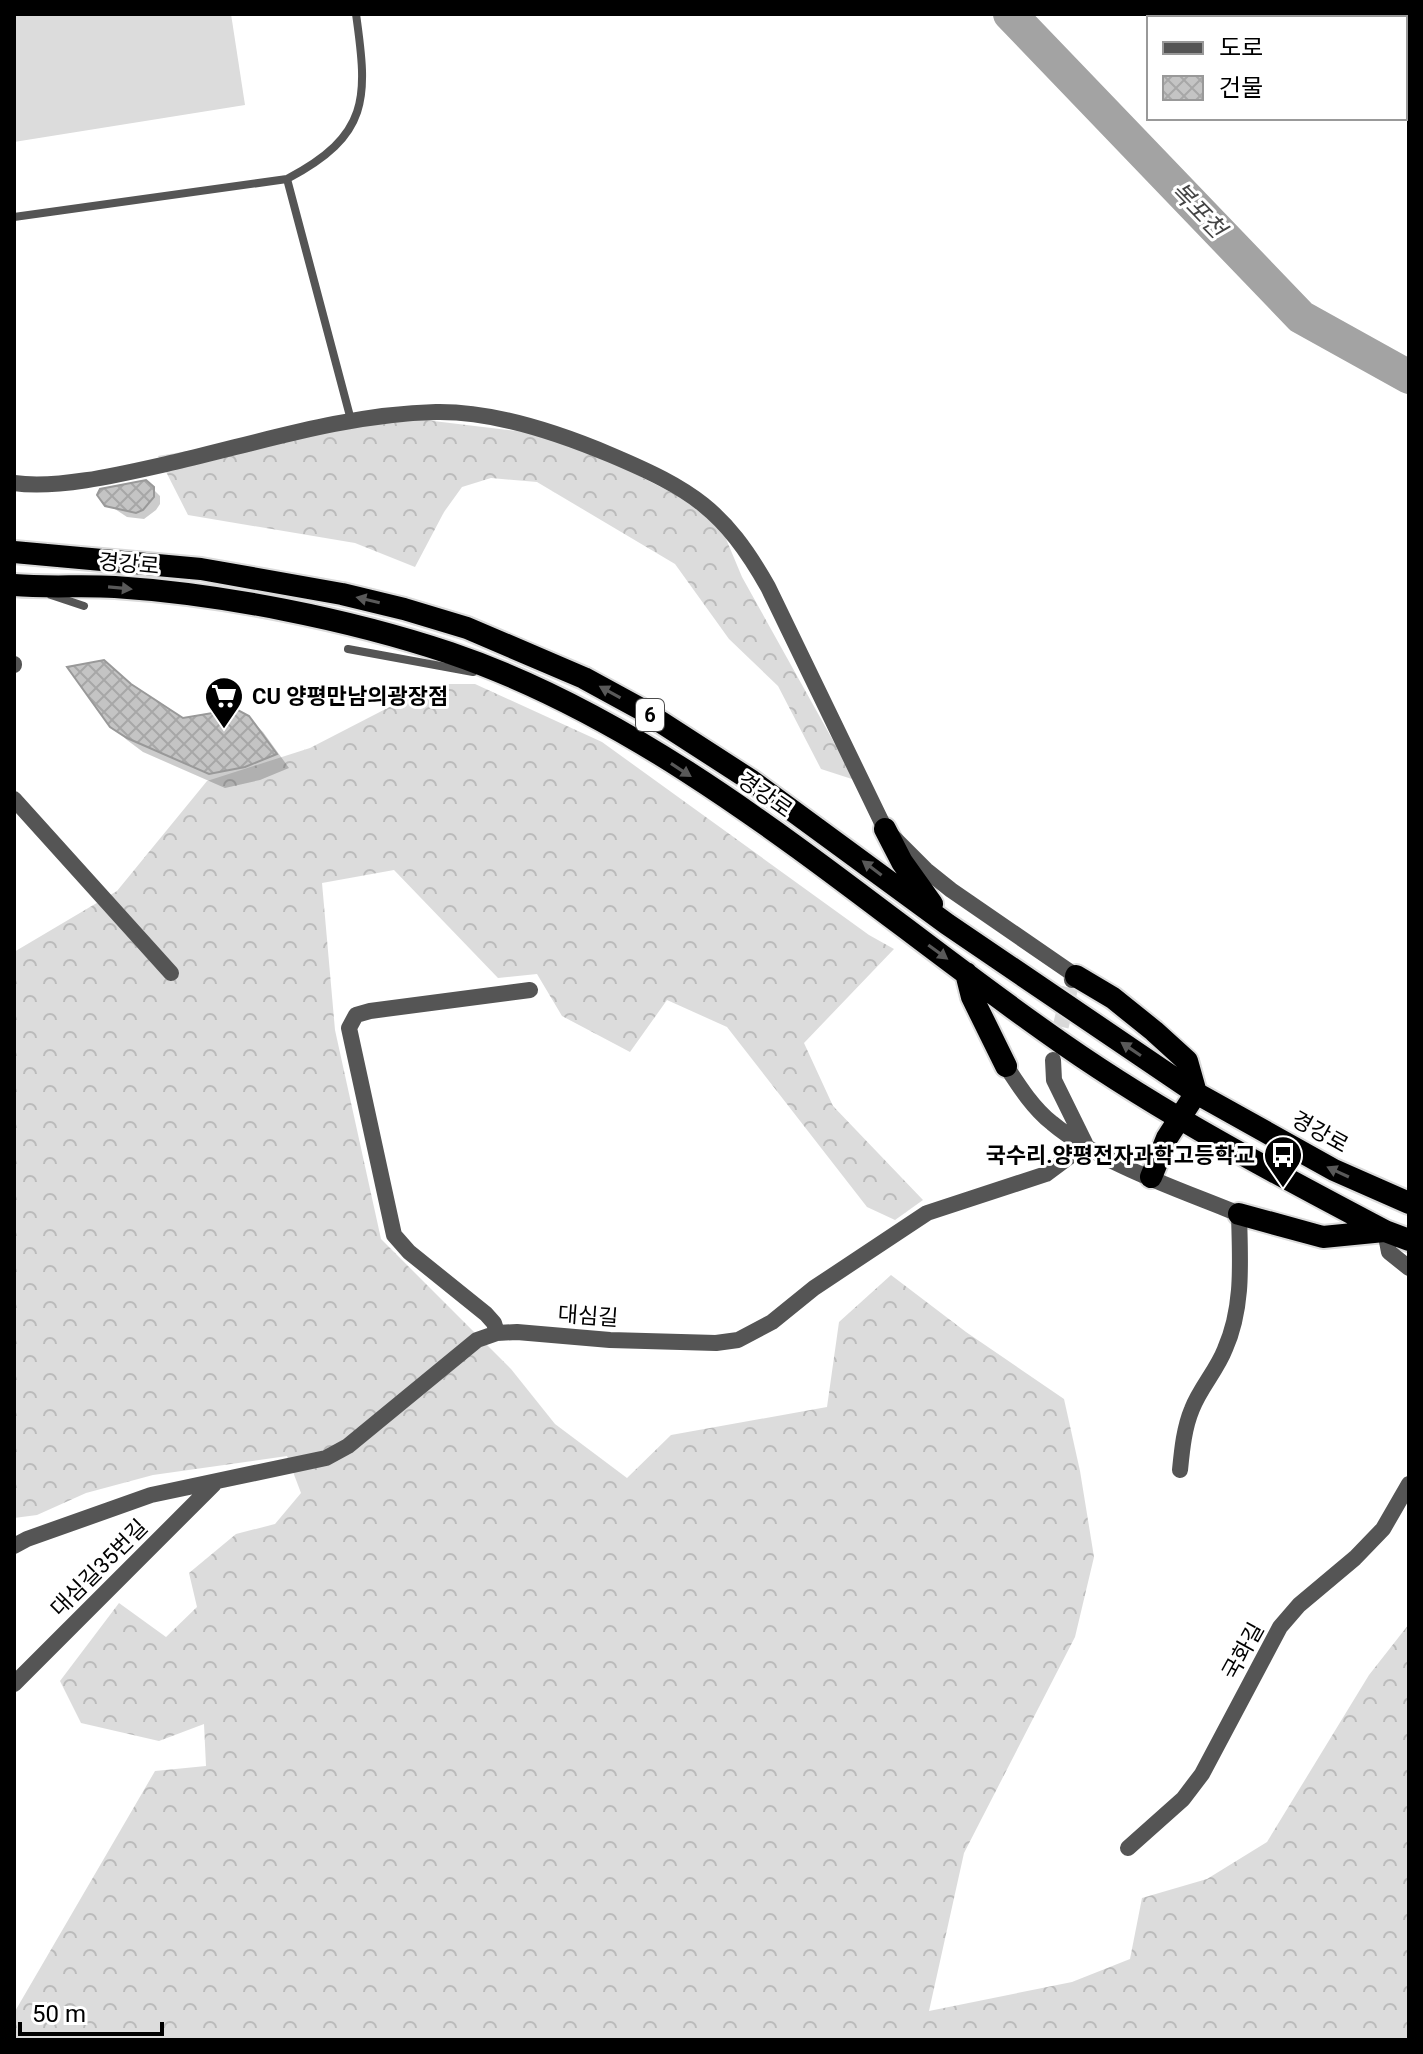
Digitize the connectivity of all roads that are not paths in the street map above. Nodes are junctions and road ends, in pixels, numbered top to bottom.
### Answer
1 (356, 14) edge
2 (287, 179) junction
3 (14, 217) edge
4 (351, 420) junction
5 (14, 483) edge
6 (14, 552) edge
7 (21, 586) edge
8 (84, 606) dead end
9 (348, 649) dead end
10 (514, 679) junction
11 (14, 799) edge
12 (885, 829) junction
13 (947, 924) junction
14 (171, 973) dead end
15 (966, 973) junction
16 (1074, 978) joint
17 (530, 990) dead end
18 (1053, 1060) tunnel mouth
19 (1006, 1066) joint
20 (1196, 1093) junction
21 (1179, 1120) junction
22 (1085, 1145) junction
23 (1151, 1177) junction
24 (1409, 1203) edge
25 (1239, 1214) junction
26 (1385, 1231) junction
27 (1409, 1240) edge
28 (1409, 1268) edge
29 (497, 1333) junction
30 (1180, 1470) dead end
31 (216, 1483) junction
32 (1409, 1484) edge
33 (14, 1546) edge
34 (14, 1684) edge
35 (1128, 1848) dead end

1 - 2 lane
2 - 3 lane
2 - 4 lane
4 - 5 street
4 - 12 street
13 -> 6 highway, 경강로 / 6
7 - 8 lane
7 -> 10 highway, 경강로 / 6
9 - 10 lane
10 -> 15 highway, 경강로 / 6
11 - 14 street
12 - 13 highway
12 - 16 street
20 -> 13 highway, 경강로 / 6
15 - 19 highway
15 - 21 highway, 경강로 / 6
16 - 20 highway
17 - 29 street
18 - 22 street
19 - 22 street
20 - 21 highway
24 -> 20 highway, 경강로 / 6
21 - 23 highway
21 - 26 highway, 경강로 / 6
22 - 23 street
22 - 29 street, 대심길
23 - 25 street
25 - 26 highway
25 - 30 street
26 - 27 highway, 경강로 / 6
26 - 28 street
29 - 31 street
31 - 33 street
31 - 34 street, 대심길35번길
32 - 35 street, 국화길

